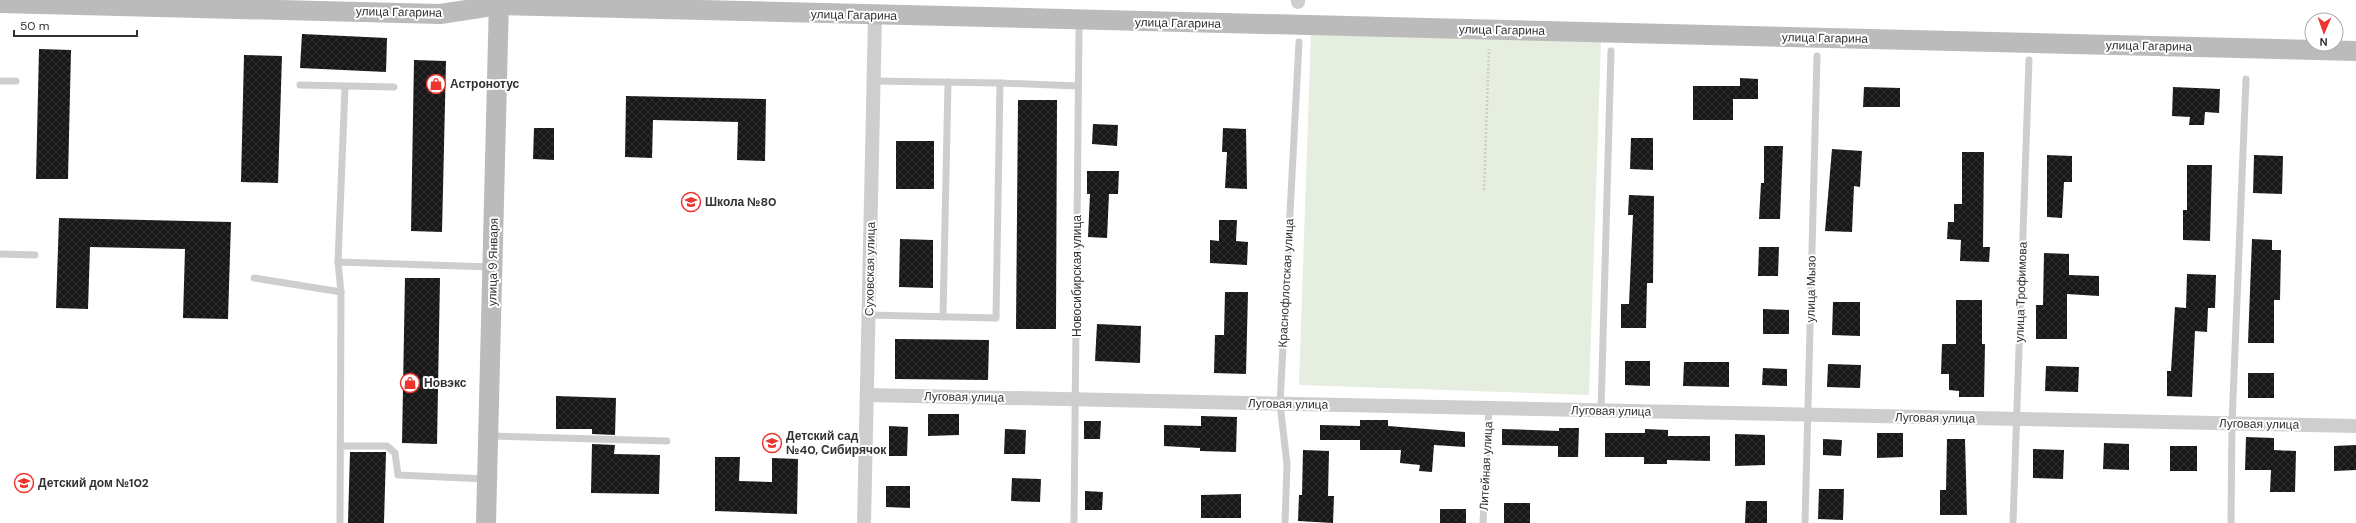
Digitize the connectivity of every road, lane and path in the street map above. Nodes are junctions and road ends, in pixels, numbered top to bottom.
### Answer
1 (0, 3) edge
2 (499, 3) edge
3 (605, 4) edge
4 (875, 16) junction
5 (1079, 29) dead end
6 (1299, 42) dead end
7 (1489, 49) dead end
8 (1611, 51) dead end
9 (2356, 51) edge
10 (1817, 56) dead end
11 (2029, 60) dead end
12 (2246, 79) dead end
13 (0, 81) edge
14 (16, 81) dead end
15 (874, 81) junction
16 (948, 82) junction
17 (1000, 83) junction
18 (300, 85) dead end
19 (346, 86) junction
20 (1078, 86) junction
21 (394, 87) dead end
22 (1484, 190) dead end
23 (0, 254) edge
24 (34, 255) dead end
25 (338, 262) junction
26 (493, 267) junction
27 (254, 278) dead end
28 (341, 292) junction
29 (869, 316) junction
30 (943, 317) junction
31 (867, 396) junction
32 (1076, 400) junction
33 (1280, 404) junction
34 (1489, 408) junction
35 (1601, 411) junction
36 (1807, 415) junction
37 (2016, 419) junction
38 (2232, 423) junction
39 (2356, 426) edge
40 (488, 436) junction
41 (667, 441) dead end
42 (341, 446) junction
43 (488, 479) junction
44 (340, 523) edge
45 (486, 523) edge
46 (864, 523) edge
47 (1074, 523) edge
48 (1285, 523) edge
49 (1484, 523) edge
50 (1805, 523) edge
51 (2013, 523) edge
52 (2231, 523) edge

1 - 2 street, улица Гагарина
2 - 3 street, улица Гагарина
2 - 26 street, улица 9 Января
3 - 4 street, улица Гагарина
4 - 9 street, улица Гагарина
4 - 15 street, Суховская улица
5 - 20 lane, Новосибирская улица
6 - 33 lane, Краснофлотская улица
7 - 22 path
8 - 35 lane
10 - 36 lane, улица Мызо
11 - 37 lane, улица Трофимова
12 - 38 lane
13 - 14 lane
15 - 16 lane
15 - 29 street, Суховская улица
16 - 17 lane
16 - 30 lane
17 - 20 lane
17 - 30 lane
18 - 19 lane
19 - 21 lane
19 - 25 lane
20 - 32 lane, Новосибирская улица
23 - 24 lane
25 - 26 lane
25 - 28 lane
26 - 40 street, улица 9 Января
27 - 28 lane
28 - 42 lane
29 - 30 lane
29 - 31 street, Суховская улица
31 - 32 street, Луговая улица
31 - 46 street, Суховская улица
32 - 33 street, Луговая улица
32 - 47 lane, Новосибирская улица
33 - 34 street, Луговая улица
33 - 48 lane, Краснофлотская улица
34 - 35 street, Луговая улица
34 - 49 lane, Литейная улица
35 - 36 street, Луговая улица
36 - 37 street, Луговая улица
36 - 50 lane, улица Мызо
37 - 38 street, Луговая улица
37 - 51 lane, улица Трофимова
38 - 39 street, Луговая улица
38 - 52 lane
40 - 41 lane
40 - 43 street, улица 9 Января
42 - 43 lane
42 - 44 lane
43 - 45 street, улица 9 Января

